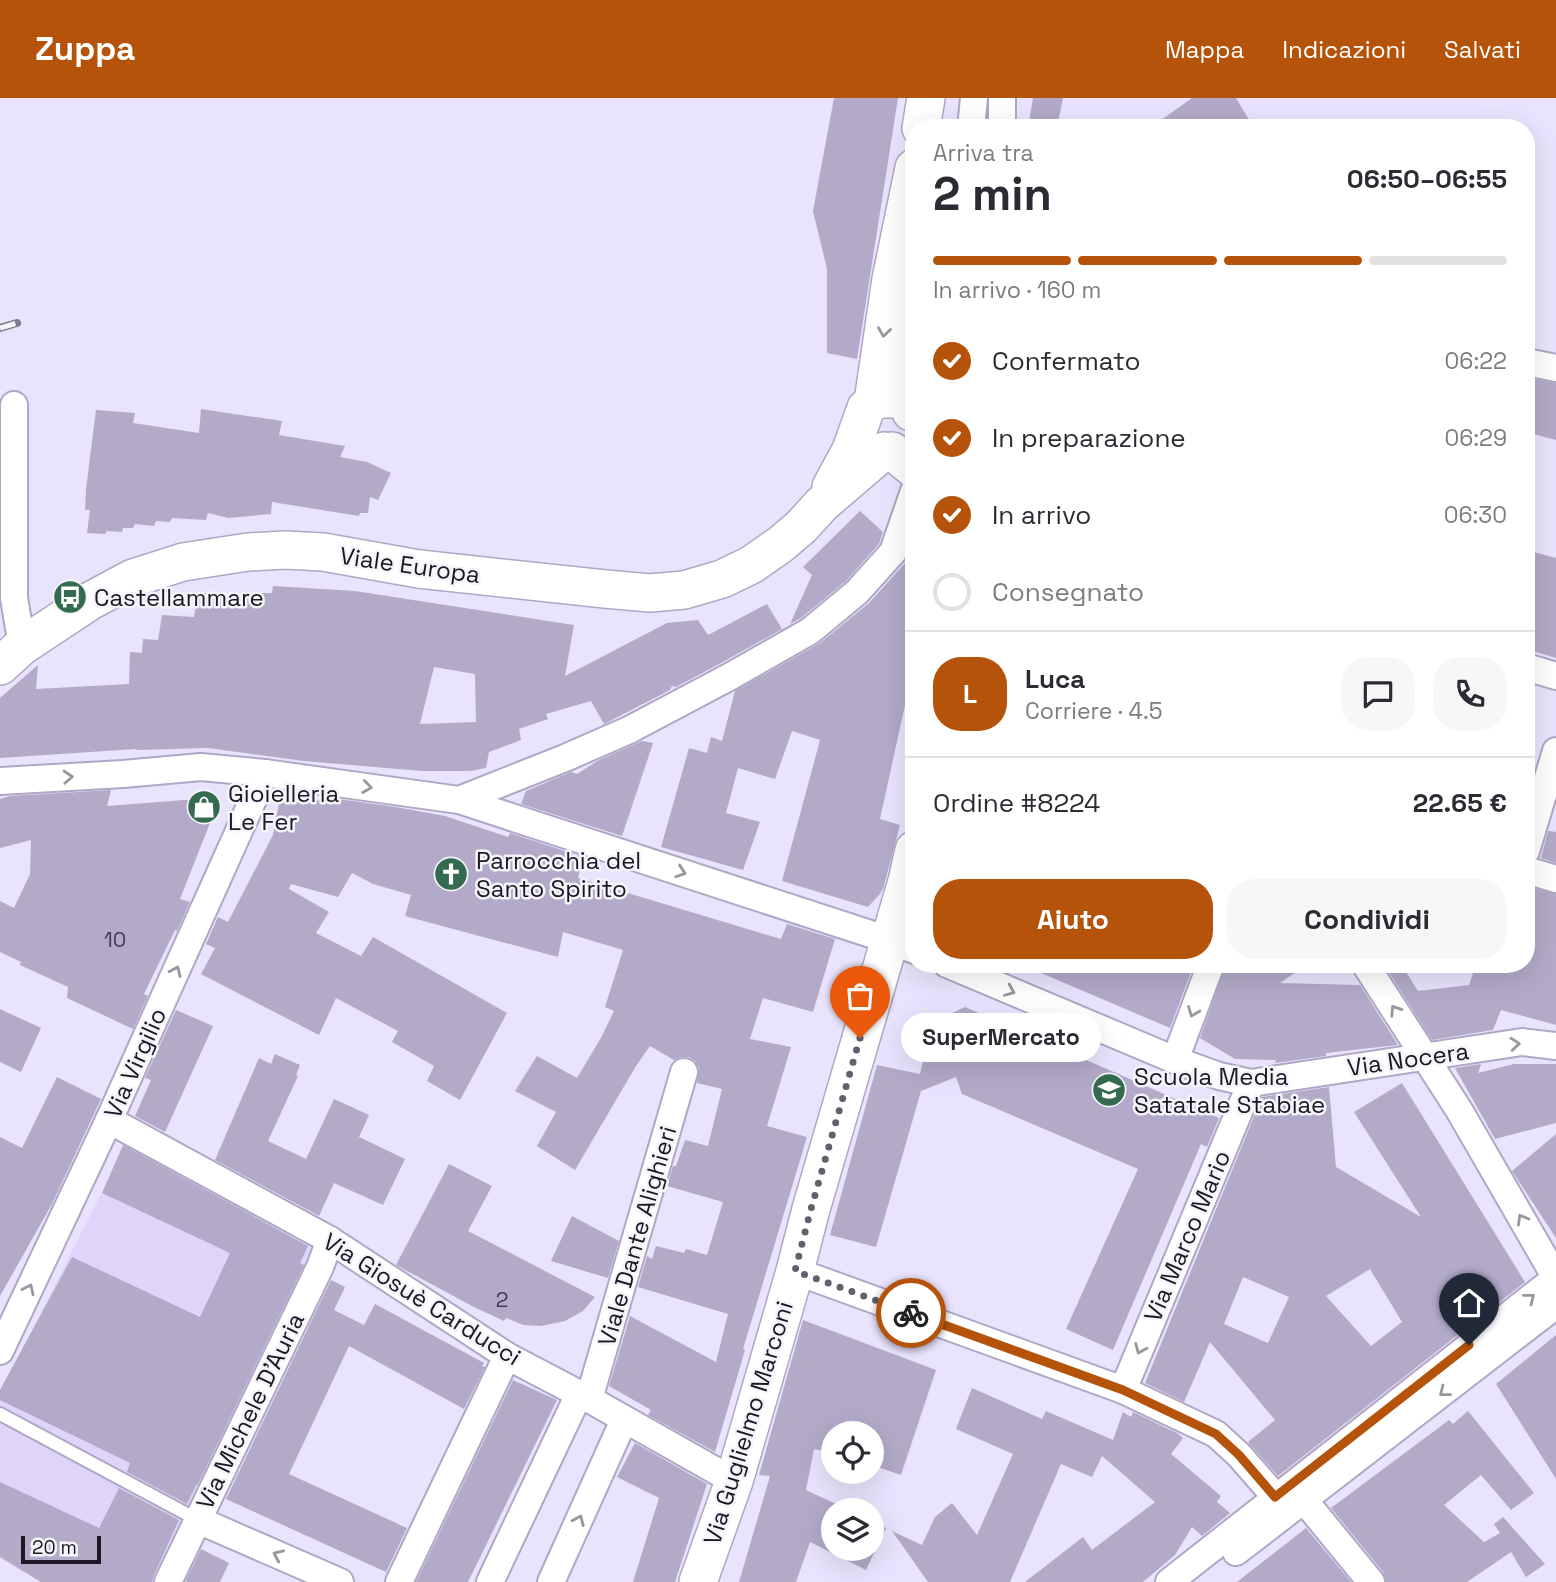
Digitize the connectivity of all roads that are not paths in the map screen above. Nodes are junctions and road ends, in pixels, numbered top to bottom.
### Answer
1 (926, 98) edge
2 (974, 98) edge
3 (1002, 98) edge
4 (922, 119) edge
5 (972, 119) edge
6 (1002, 119) edge
7 (905, 211) edge
8 (905, 364) edge
9 (1535, 364) edge
10 (1556, 368) edge
11 (14, 405) dead end
12 (895, 432) edge
13 (905, 517) edge
14 (11, 656) edge
15 (1535, 670) edge
16 (1556, 676) edge
17 (1556, 751) edge
18 (265, 773) junction
19 (0, 781) edge
20 (459, 800) junction
21 (1535, 821) edge
22 (1535, 873) edge
23 (1556, 879) edge
24 (905, 902) edge
25 (901, 945) edge
26 (968, 973) edge
27 (1208, 973) edge
28 (1371, 973) edge
29 (1556, 1046) edge
30 (1426, 1056) junction
31 (1175, 1060) junction
32 (684, 1072) dead end
33 (1251, 1083) junction
34 (109, 1120) junction
35 (330, 1240) junction
36 (795, 1271) junction
37 (1556, 1278) edge
38 (1556, 1305) edge
39 (0, 1351) edge
40 (507, 1356) junction
41 (1123, 1390) junction
42 (584, 1396) junction
43 (0, 1414) edge
44 (624, 1420) junction
45 (734, 1481) junction
46 (1289, 1503) junction
47 (198, 1520) junction
48 (168, 1582) edge
49 (340, 1582) edge
50 (399, 1582) edge
51 (490, 1582) edge
52 (551, 1582) edge
53 (698, 1582) edge
54 (1169, 1582) edge
55 (1198, 1582) edge
56 (1371, 1582) edge

1 - 4 main road
2 - 5 street
3 - 6 street
7 -> 12 main road
8 - 12 main road
9 - 10 street
11 - 14 street
12 - 14 main road, Viale Europa
13 - 20 street
15 - 16 street
17 - 21 street
19 -> 18 street
18 -> 20 street
34 -> 18 street, Via Virgilio
20 -> 25 street
22 - 23 street
24 - 25 main road, Via Guglielmo Marconi
25 - 36 main road, Via Guglielmo Marconi
26 -> 31 street, Via Nocera
27 -> 31 street
30 -> 28 street
30 -> 29 street, Via Nocera
30 - 33 street, Via Nocera
37 -> 30 street
31 - 33 street, Via Nocera
32 - 42 street, Viale Dante Alighieri
33 -> 41 street, Via Marco Mario
34 - 35 street, Via Giosuè Carducci
39 -> 34 street, Via Virgilio
35 - 40 street, Via Giosuè Carducci
35 - 47 street, Via Michele D'Auria
36 - 41 street
36 - 45 main road, Via Guglielmo Marconi
46 -> 37 street
38 -> 46 street
40 - 42 street, Via Giosuè Carducci
40 - 50 street
41 - 46 street
42 - 44 street, Via Giosuè Carducci
42 - 51 street, Viale Dante Alighieri
43 - 47 lane
44 - 45 street, Via Giosuè Carducci
52 -> 44 street
45 - 53 main road, Via Guglielmo Marconi
46 - 54 street
46 - 55 street
46 - 56 street
47 - 48 street, Via Michele D'Auria
49 -> 47 street

